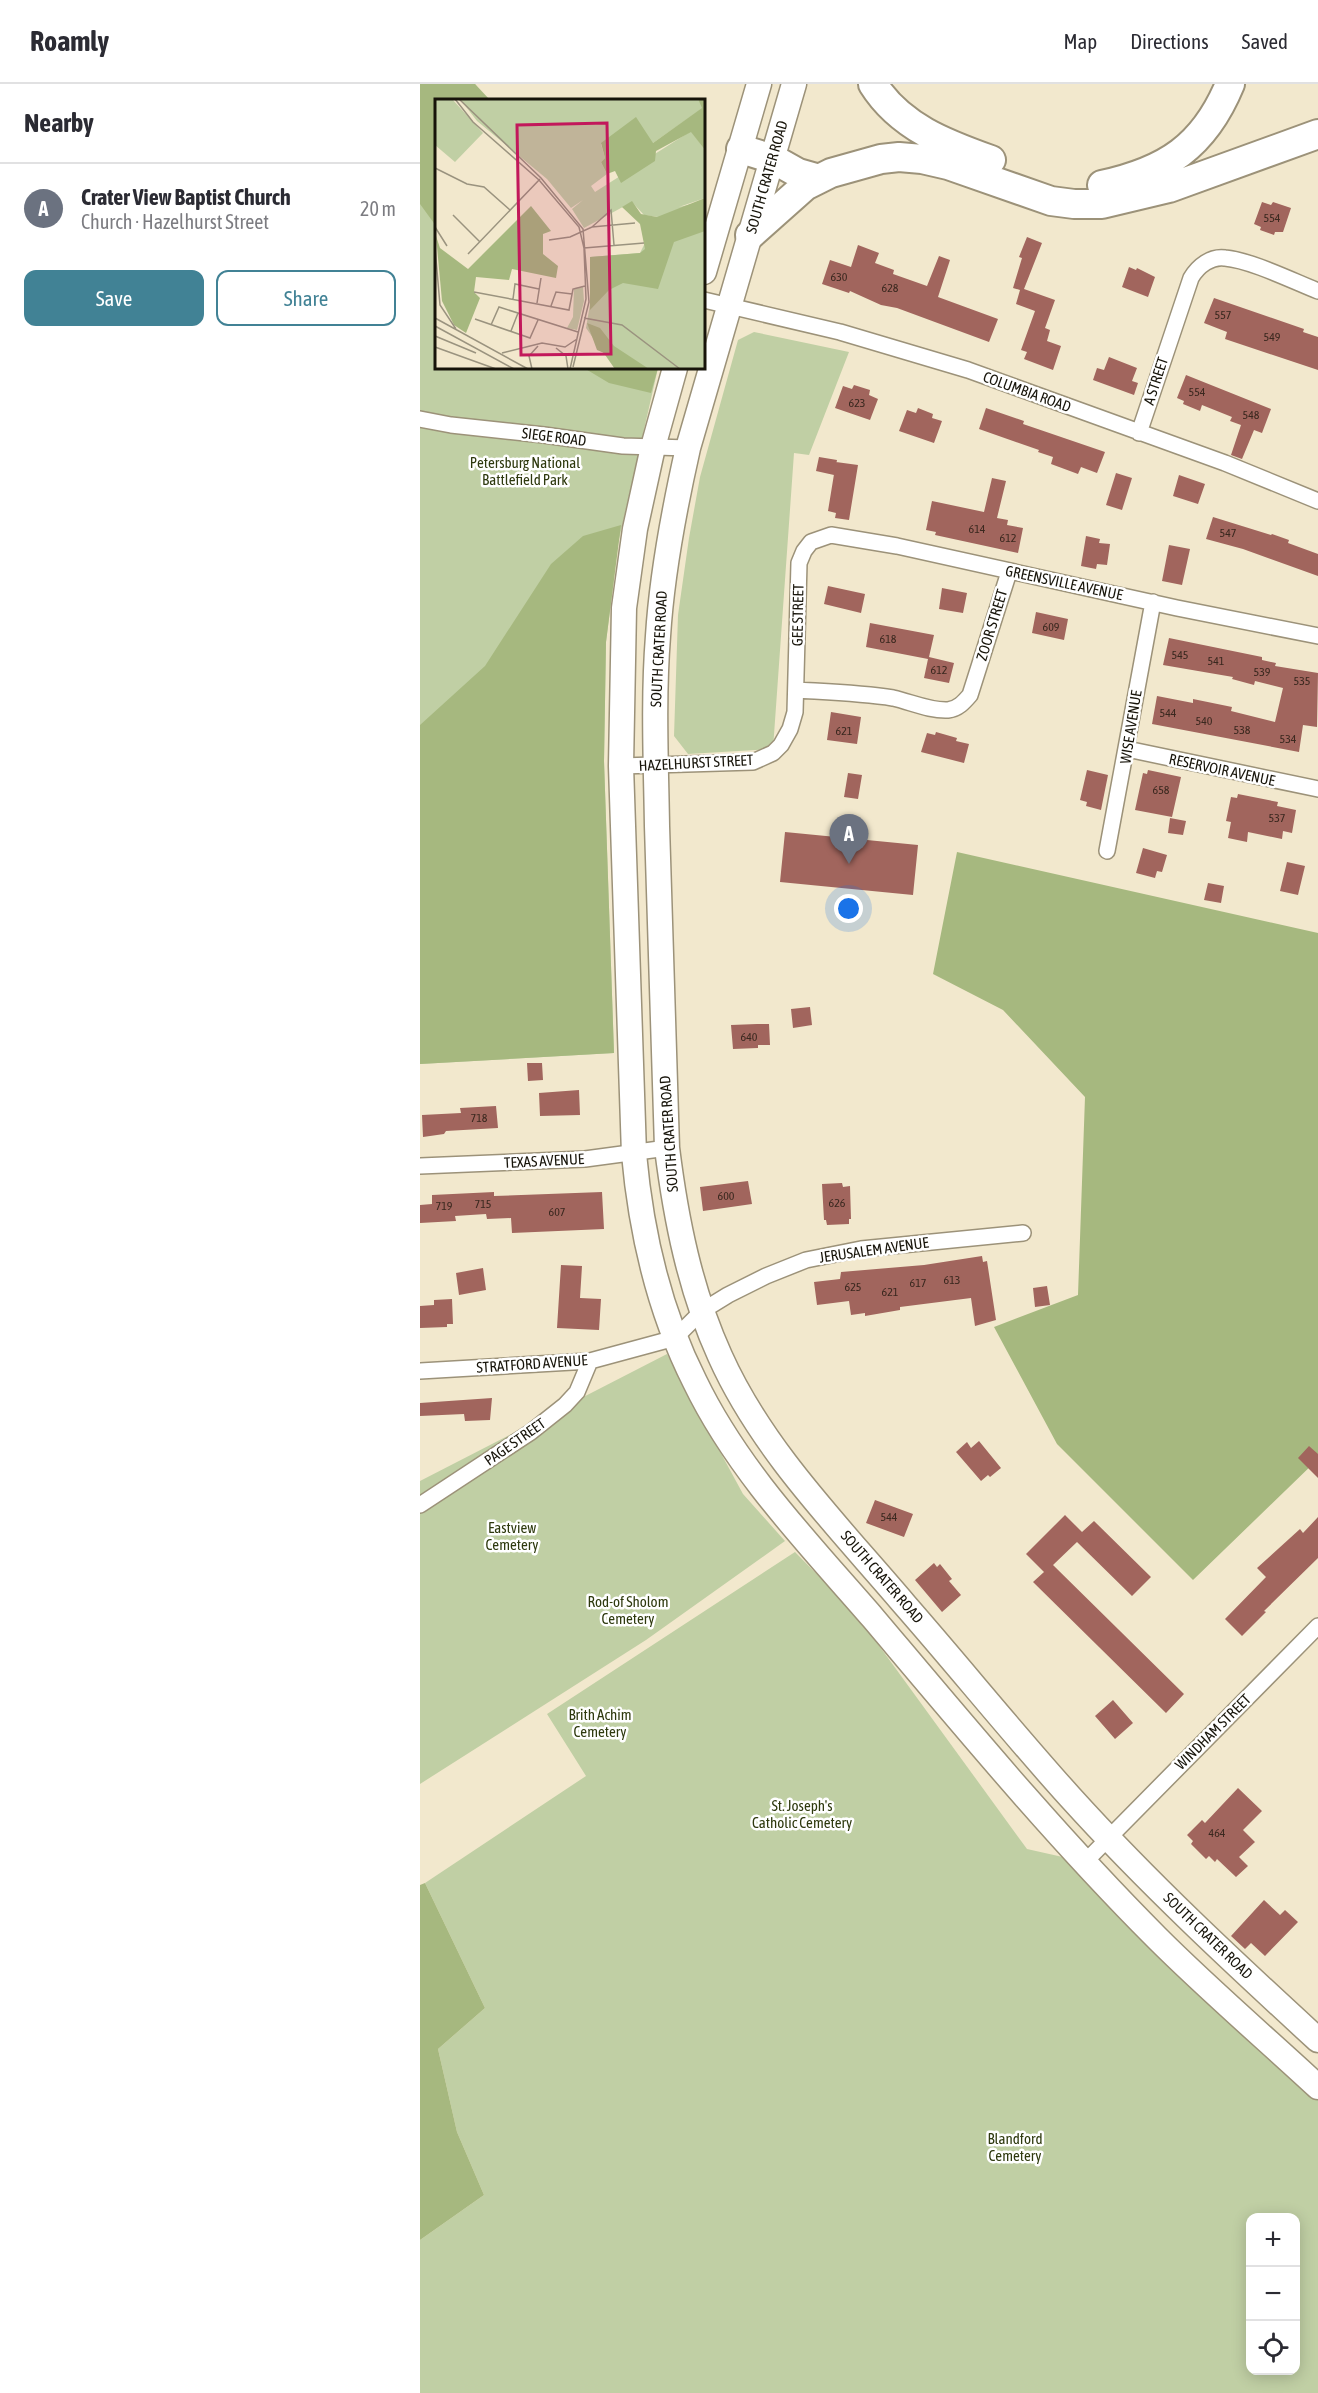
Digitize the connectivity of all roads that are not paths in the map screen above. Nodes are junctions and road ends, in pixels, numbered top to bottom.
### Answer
1 (759, 84) edge
2 (794, 84) edge
3 (873, 84) edge
4 (1230, 84) edge
5 (1318, 134) edge
6 (741, 149) junction
7 (773, 159) junction
8 (819, 179) junction
9 (750, 235) junction
10 (705, 269) edge
11 (1318, 291) edge
12 (705, 300) edge
13 (729, 307) junction
14 (675, 369) edge
15 (420, 419) edge
16 (1140, 433) junction
17 (653, 447) junction
18 (688, 448) junction
19 (1318, 501) edge
20 (811, 542) joint
21 (1009, 572) junction
22 (1153, 602) junction
23 (1318, 636) edge
24 (796, 690) junction
25 (1126, 749) junction
26 (621, 766) junction
27 (656, 766) junction
28 (1318, 789) edge
29 (1107, 851) dead end
30 (667, 1148) junction
31 (634, 1154) junction
32 (420, 1167) edge
33 (1023, 1233) dead end
34 (702, 1311) junction
35 (675, 1338) junction
36 (590, 1361) junction
37 (420, 1371) edge
38 (420, 1505) edge
39 (1318, 1626) edge
40 (1108, 1838) junction
41 (1085, 1862) junction
42 (1214, 1943) junction
43 (1187, 1966) junction
44 (1318, 2040) edge
45 (1318, 2087) edge

1 - 6 main road
2 - 7 main road, SOUTH CRATER ROAD
3 - 4 highway
5 - 8 highway
6 - 7 highway
6 - 10 main road
7 - 8 highway
7 - 9 main road, SOUTH CRATER ROAD
8 - 9 highway
9 - 13 main road, SOUTH CRATER ROAD
11 - 16 street, A STREET
12 - 13 street, COLUMBIA ROAD
13 - 16 street, COLUMBIA ROAD
13 - 18 main road, SOUTH CRATER ROAD
14 - 17 main road
15 - 17 street, SIEGE ROAD
16 - 19 street, COLUMBIA ROAD
17 - 18 street, SIEGE ROAD
17 - 26 main road
18 - 27 main road, SOUTH CRATER ROAD
20 - 21 street, GREENSVILLE AVENUE
20 - 24 street, GEE STREET
21 - 22 street, GREENSVILLE AVENUE
21 - 24 street, ZOOR STREET
22 - 23 street, GREENSVILLE AVENUE
22 - 25 street, WISE AVENUE
24 - 27 street, HAZELHURST STREET
25 - 28 street, RESERVOIR AVENUE
25 - 29 street, WISE AVENUE
26 - 27 street, HAZELHURST STREET
26 - 31 main road
27 - 30 main road, SOUTH CRATER ROAD
30 - 31 street, TEXAS AVENUE
30 - 34 main road, SOUTH CRATER ROAD
31 - 32 street, TEXAS AVENUE
31 - 35 main road
33 - 34 street, JERUSALEM AVENUE
34 - 35 street, STRATFORD AVENUE
34 - 40 main road, SOUTH CRATER ROAD
35 - 36 street, STRATFORD AVENUE
35 - 41 main road
36 - 37 street, STRATFORD AVENUE
36 - 38 street, PAGE STREET
39 - 40 street, WINDHAM STREET
40 - 41 street, WINDHAM STREET
40 - 42 main road, SOUTH CRATER ROAD
41 - 43 main road
42 - 43 main road
42 - 44 main road, SOUTH CRATER ROAD
43 - 45 main road

